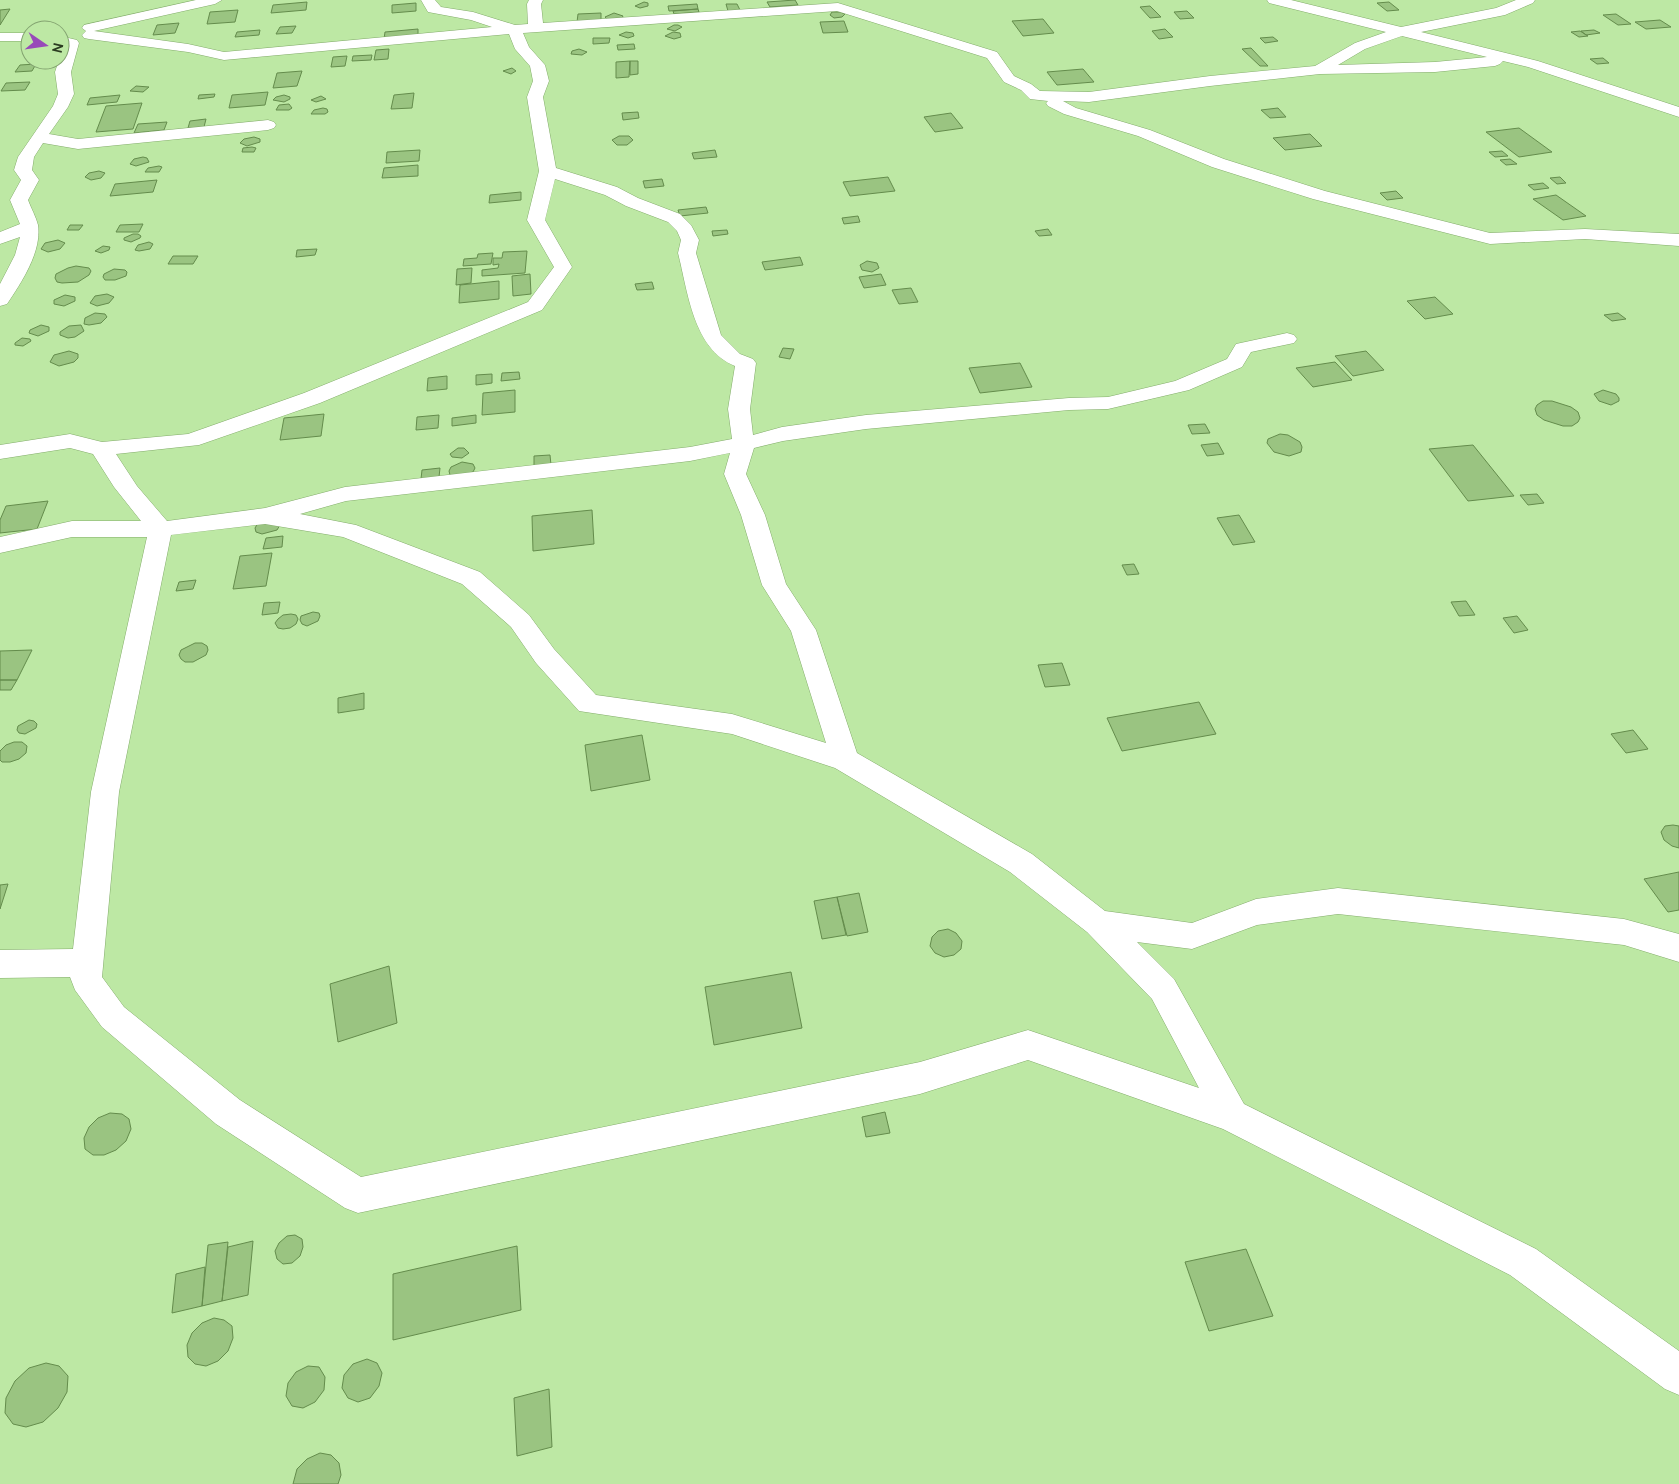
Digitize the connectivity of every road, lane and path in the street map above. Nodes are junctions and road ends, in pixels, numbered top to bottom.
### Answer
1 (215, 0) edge
2 (428, 0) edge
3 (536, 0) edge
4 (1274, 0) edge
5 (1528, 0) edge
6 (157, 12) junction
7 (108, 25) junction
8 (536, 28) junction
9 (514, 29) junction
10 (1404, 30) junction
11 (88, 35) junction
12 (20, 36) edge
13 (0, 37) edge
14 (70, 37) edge
15 (70, 38) edge
16 (1514, 59) junction
17 (63, 70) edge
18 (1319, 70) junction
19 (1036, 96) junction
20 (1679, 112) edge
21 (268, 125) dead end
22 (39, 136) junction
23 (548, 172) junction
24 (29, 228) junction
25 (0, 239) edge
26 (1679, 240) edge
27 (0, 300) edge
28 (1287, 338) dead end
29 (744, 444) junction
30 (102, 449) junction
31 (0, 452) edge
32 (265, 516) junction
33 (161, 529) junction
34 (0, 545) edge
35 (845, 760) junction
36 (1098, 923) junction
37 (1679, 948) edge
38 (88, 963) junction
39 (0, 964) edge
40 (1232, 1116) junction
41 (1679, 1375) edge

1 - 6 street
2 - 9 street
3 - 8 street
4 - 10 street
5 - 10 street
6 - 7 street
6 - 7 street
7 - 11 street
7 - 14 street
8 - 9 street
8 - 19 street
9 - 11 street
9 - 23 street
10 - 16 street
10 - 18 street
11 - 15 street
12 - 13 street
16 - 18 street
16 - 20 street
17 - 22 street
18 - 19 street
19 - 26 street
21 - 22 street
22 - 24 street
23 - 29 street
23 - 30 street
24 - 25 street
24 - 27 street
28 - 29 street
29 - 32 street
29 - 35 street
30 - 31 street
30 - 33 street
32 - 33 street
32 - 35 street
33 - 34 street
33 - 38 street
35 - 36 street
36 - 37 street
36 - 40 street
38 - 39 street
38 - 40 street
40 - 41 street

